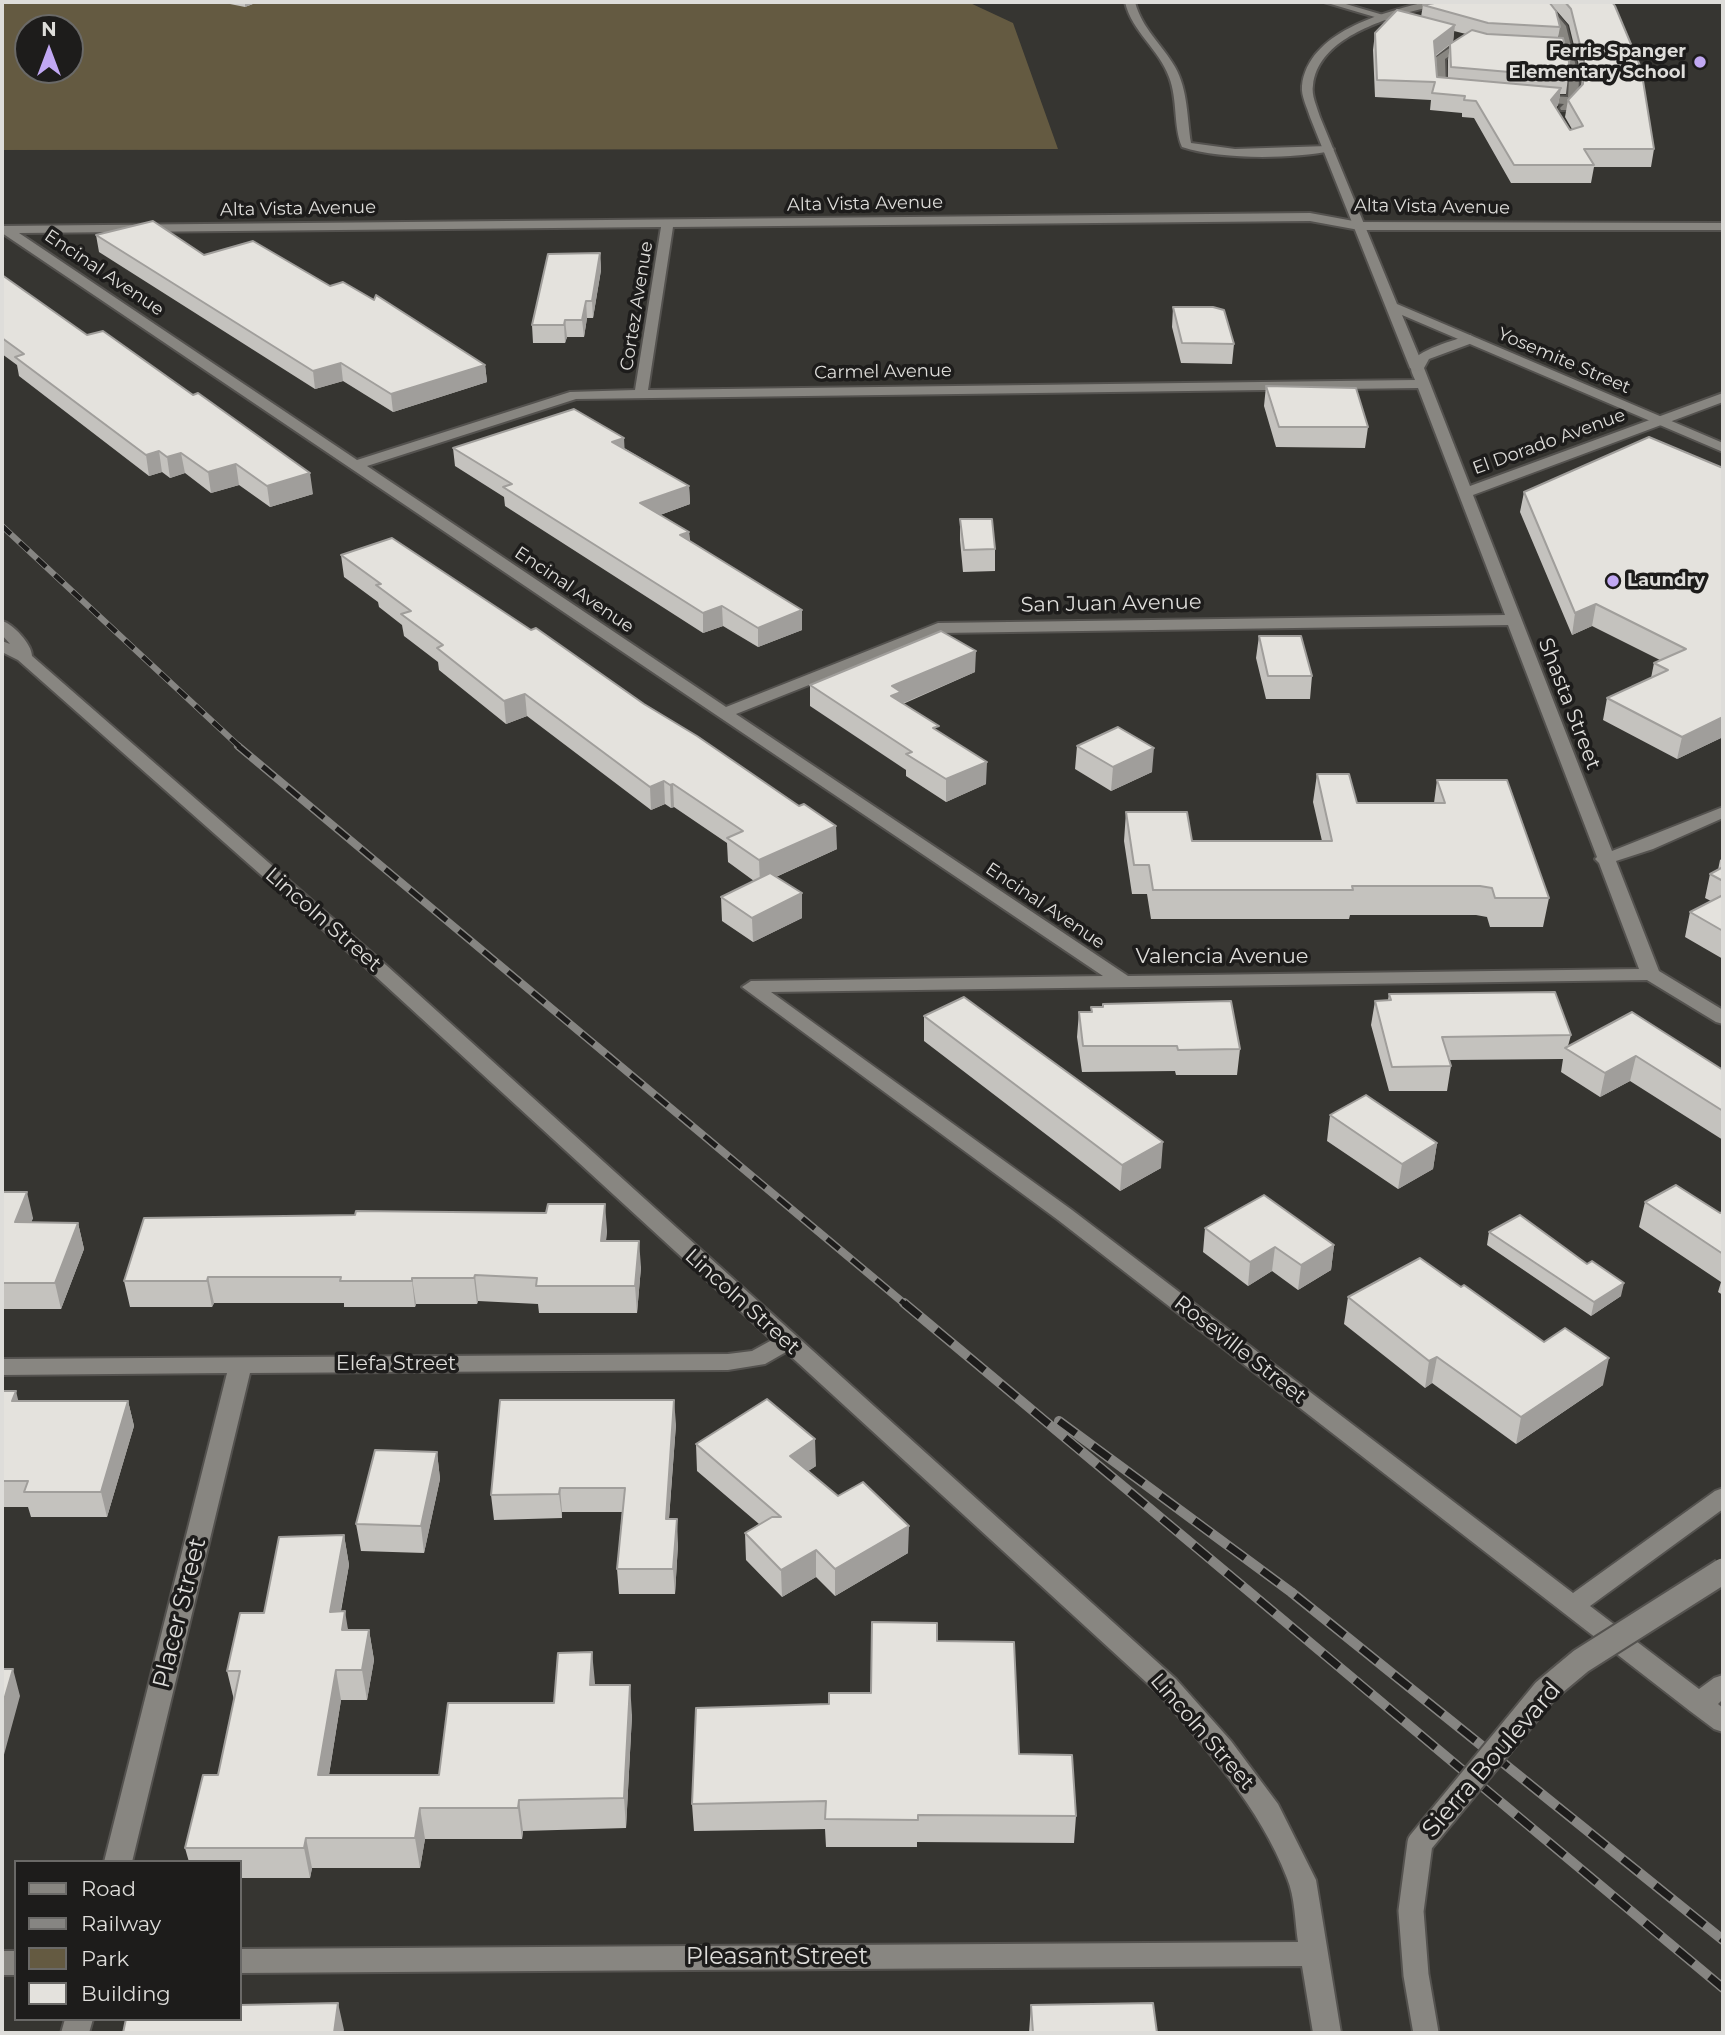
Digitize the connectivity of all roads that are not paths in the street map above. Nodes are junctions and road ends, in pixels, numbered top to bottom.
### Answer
1 (1130, 2) edge
2 (1329, 2) edge
3 (1436, 2) edge
4 (1541, 2) edge
5 (1382, 18) junction
6 (1419, 27) edge
7 (1455, 37) edge
8 (1468, 92) edge
9 (1520, 97) edge
10 (1573, 101) junction
11 (1556, 116) edge
12 (1328, 149) junction
13 (667, 223) junction
14 (1359, 226) junction
15 (1723, 227) edge
16 (4, 230) edge
17 (1391, 306) junction
18 (1470, 339) junction
19 (1417, 368) junction
20 (1424, 384) junction
21 (641, 395) junction
22 (1723, 397) edge
23 (1661, 421) junction
24 (1723, 449) edge
25 (353, 466) junction
26 (1465, 493) junction
27 (1515, 620) junction
28 (2, 626) edge
29 (2, 646) edge
30 (24, 657) junction
31 (724, 713) junction
32 (1723, 811) edge
33 (1604, 859) junction
34 (1651, 974) junction
35 (1121, 980) junction
36 (751, 987) joint
37 (1723, 1018) edge
38 (786, 1342) junction
39 (242, 1364) junction
40 (2, 1367) edge
41 (1723, 1497) edge
42 (1723, 1571) edge
43 (1572, 1606) junction
44 (1723, 1685) edge
45 (1699, 1704) junction
46 (1723, 1722) edge
47 (118, 1860) edge
48 (1314, 1954) junction
49 (242, 1961) edge
50 (1327, 2033) edge
51 (1426, 2033) edge

1 - 12 street
2 - 5 street
3 - 5 street, Shasta Street
4 - 10 street
5 - 6 street
5 - 12 street, Shasta Street
7 - 8 street
9 - 10 street
10 - 11 street
12 - 14 street, Shasta Street
13 - 14 street, Alta Vista Avenue
13 - 16 street, Alta Vista Avenue
13 - 21 street, Cortez Avenue
14 - 15 street, Alta Vista Avenue
14 - 17 street, Shasta Street
16 - 25 street, Encinal Avenue
17 - 18 street, Yosemite Street
17 - 19 street, Shasta Street
18 - 19 street
18 - 23 street, Yosemite Street
19 - 20 street, Shasta Street
20 - 21 street, Carmel Avenue
20 - 26 street, Shasta Street
21 - 25 street, Carmel Avenue
22 - 23 street, El Dorado Avenue
23 - 24 street, Yosemite Street
23 - 26 street, El Dorado Avenue
25 - 31 street, Encinal Avenue
26 - 27 street, Shasta Street
27 - 31 street, San Juan Avenue
27 - 33 street, Shasta Street
28 - 30 street, Lincoln Street
29 - 30 street, Lincoln Street
30 - 38 street, Lincoln Street
31 - 35 street, Encinal Avenue
32 - 33 street
33 - 34 street, Shasta Street
34 - 35 street, Valencia Avenue
34 - 37 street
35 - 36 street, Valencia Avenue
36 - 43 street, Roseville Street
38 - 39 street, Elefa Street
38 - 48 street, Lincoln Street
39 - 40 street, Elefa Street
39 - 47 street, Placer Street
41 - 43 street
42 - 51 street, Sierra Boulevard, bridge
43 - 45 street, Roseville Street
44 - 45 street
45 - 46 street, Roseville Street
48 - 49 street, Pleasant Street
48 - 50 street, Lincoln Street

